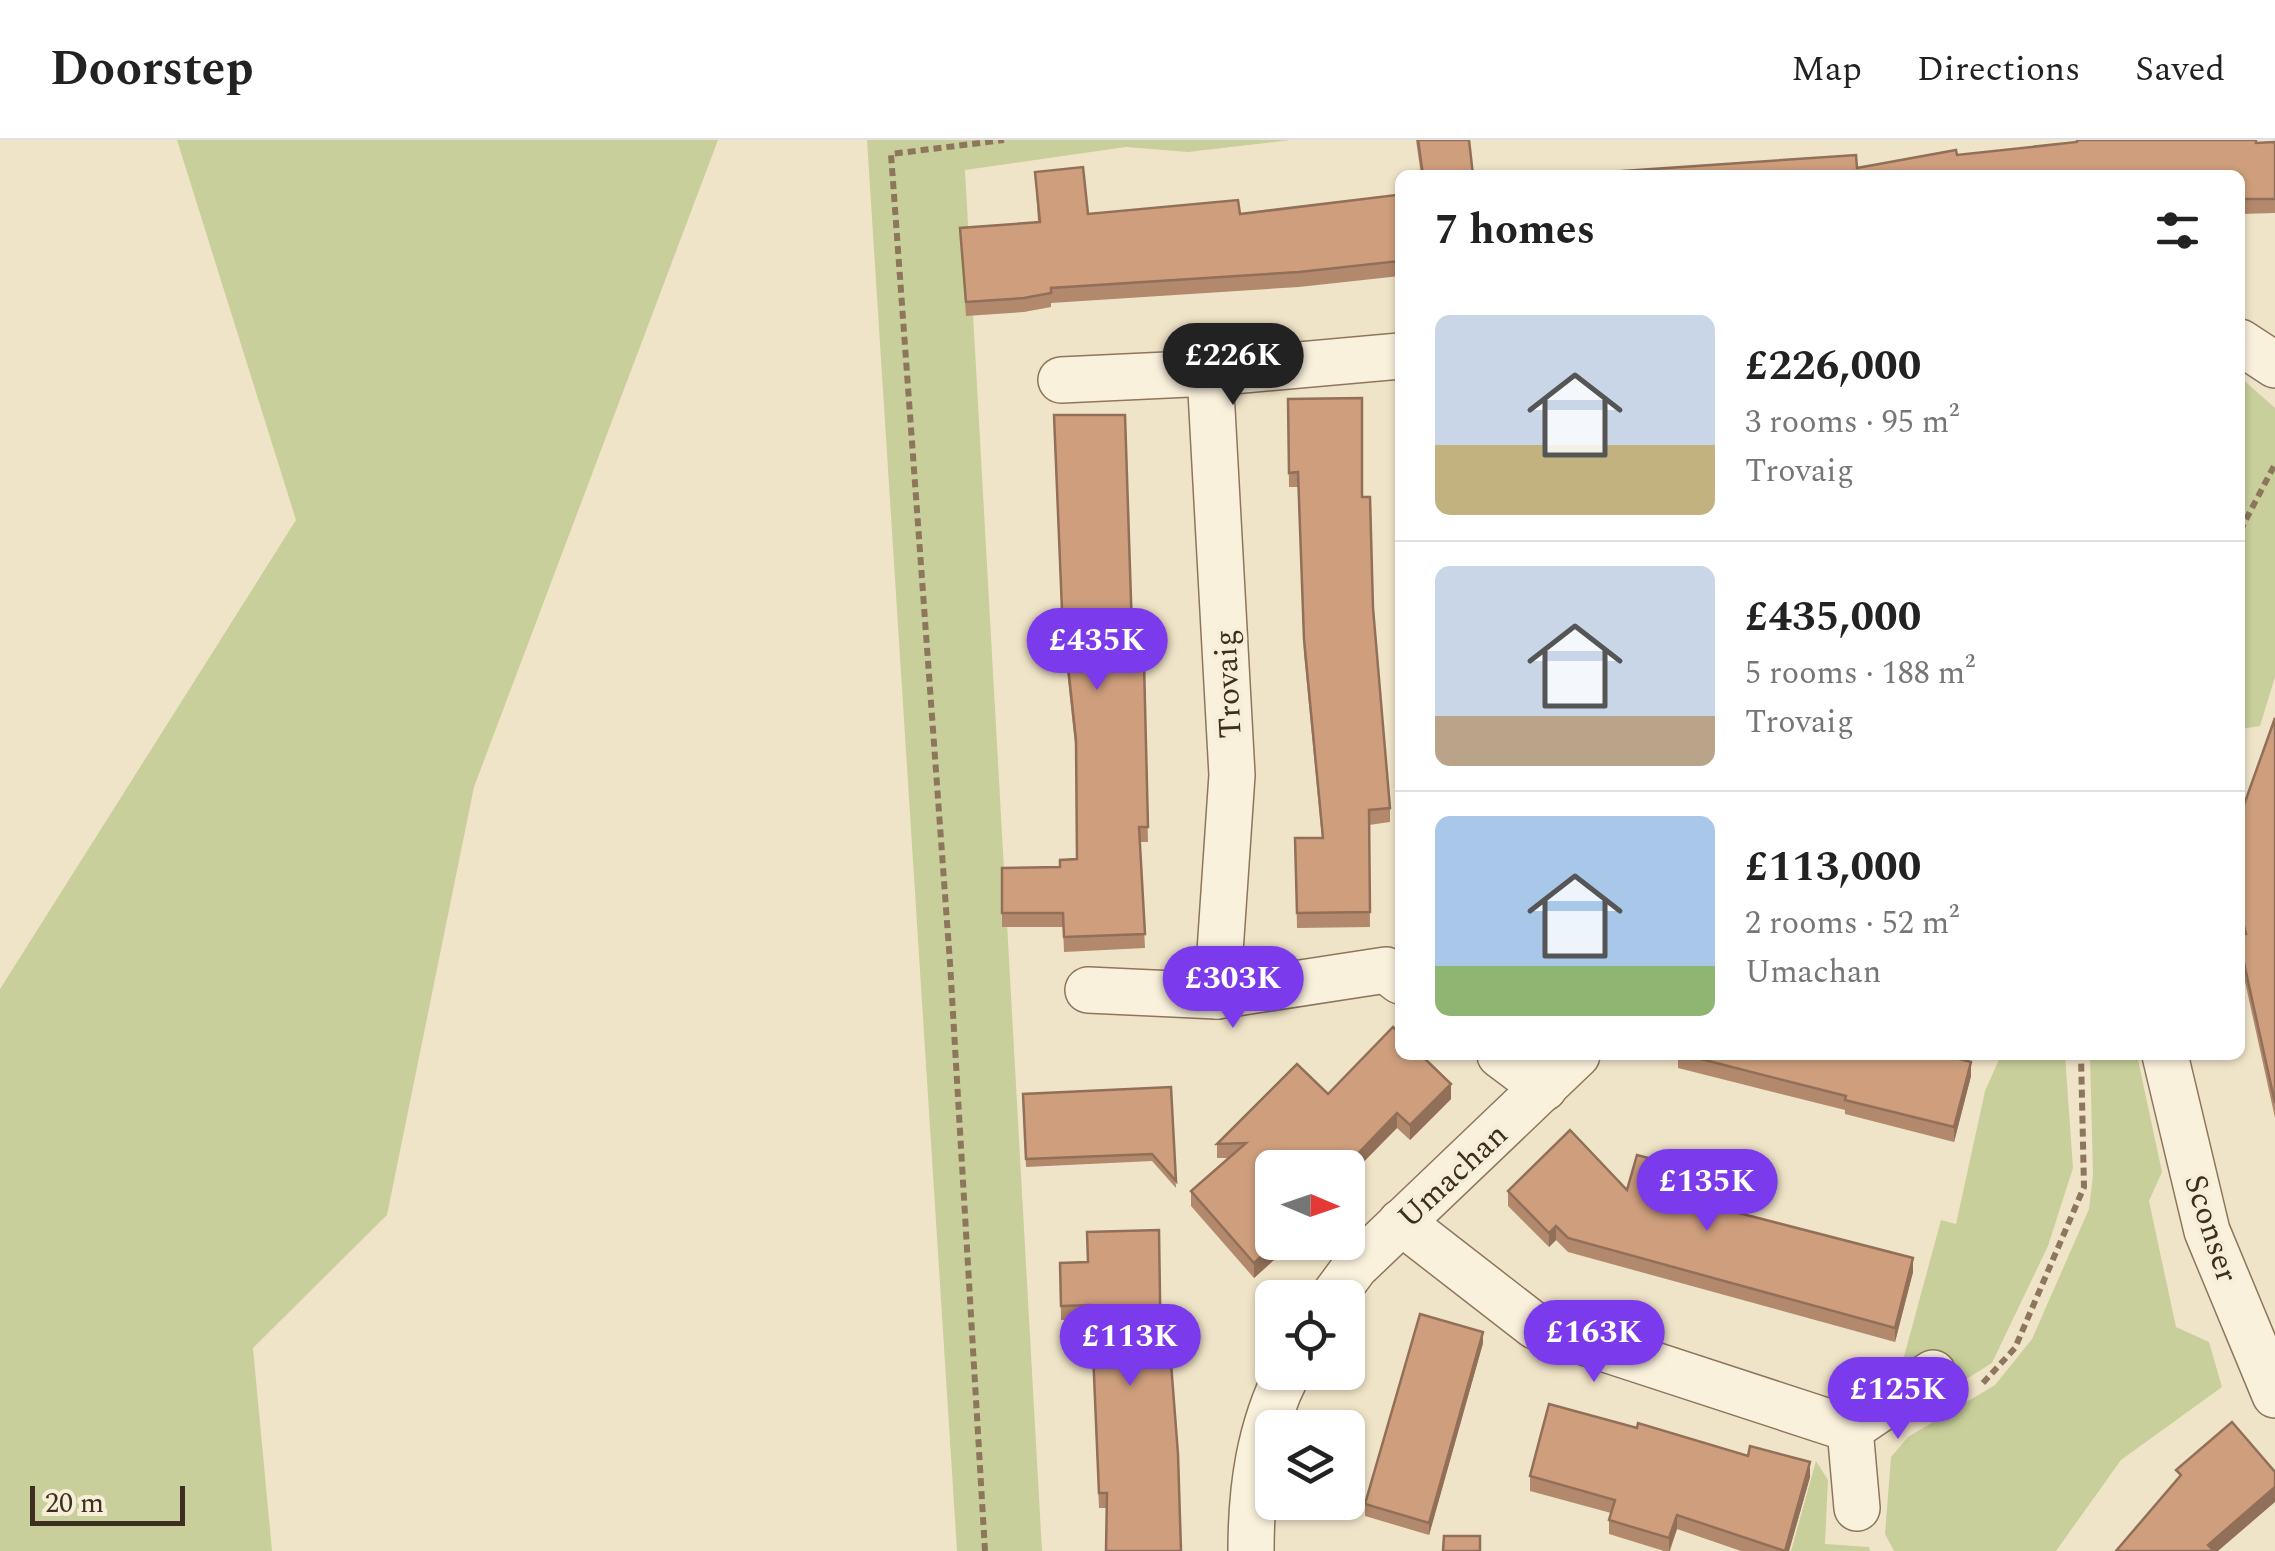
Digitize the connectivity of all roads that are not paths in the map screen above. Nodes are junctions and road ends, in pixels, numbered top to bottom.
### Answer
1 (2245, 345) edge
2 (1395, 356) edge
3 (2275, 365) edge
4 (1210, 373) junction
5 (1061, 380) dead end
6 (1395, 977) edge
7 (1088, 990) dead end
8 (1217, 996) junction
9 (1507, 1060) edge
10 (1571, 1060) edge
11 (2165, 1060) edge
12 (1544, 1088) junction
13 (1401, 1222) junction
14 (1348, 1280) edge
15 (1933, 1373) road end
16 (1279, 1390) edge
17 (2275, 1395) edge
18 (1850, 1429) junction
19 (1858, 1508) dead end
20 (1251, 1551) edge

1 - 3 street
2 - 4 street
4 - 5 street
4 - 8 street, Trovaig
6 - 8 street
7 - 8 street
9 - 12 street
10 - 12 street, Umachan
11 - 17 street, Sconser
12 - 13 street, Umachan
13 - 14 street, Umachan
13 - 18 street
15 - 18 street
16 - 20 street
18 - 19 street

